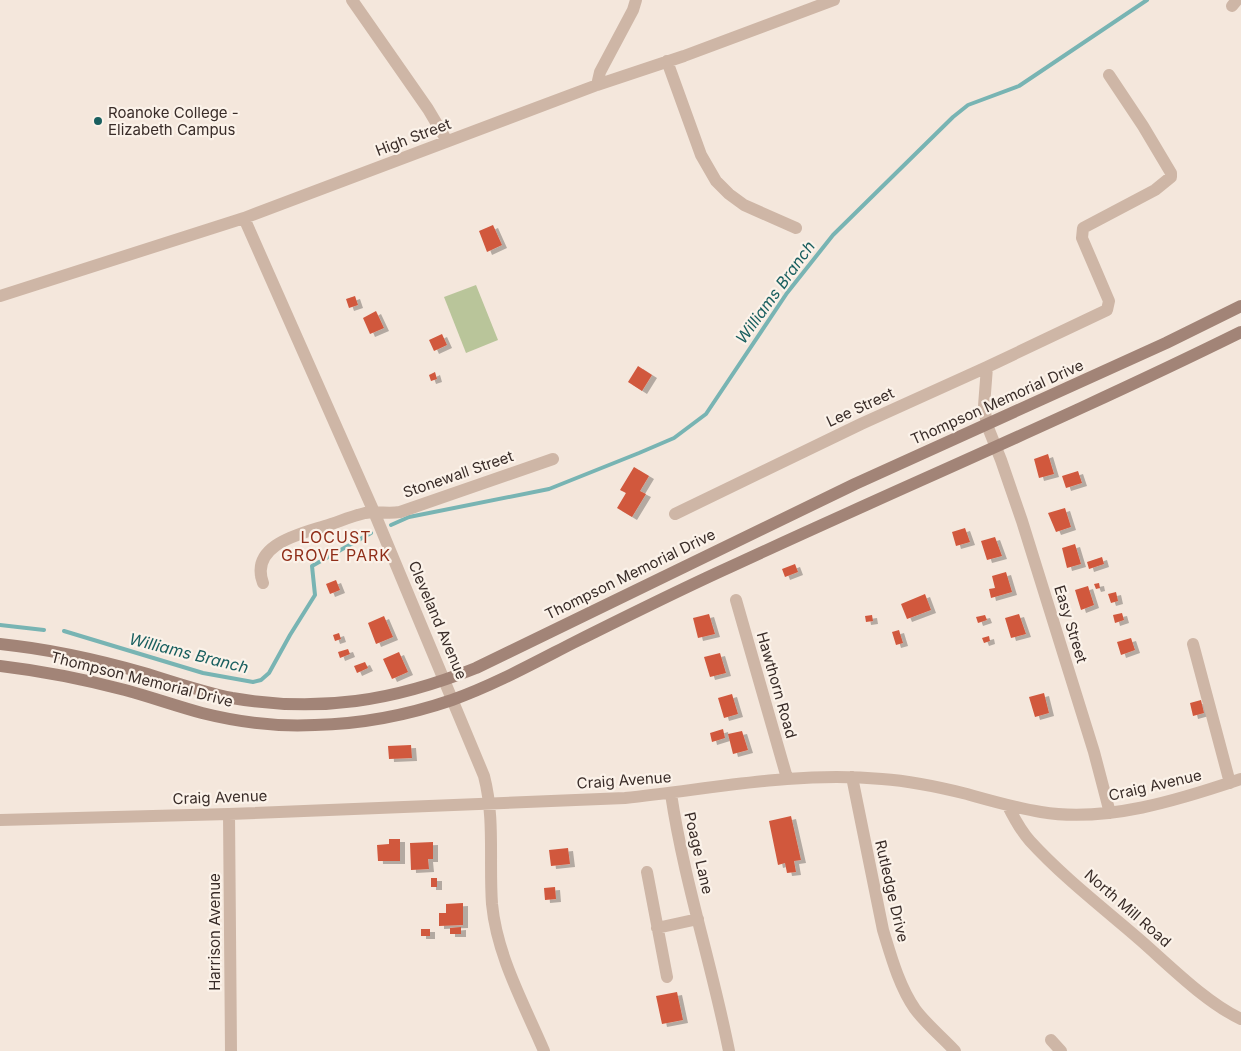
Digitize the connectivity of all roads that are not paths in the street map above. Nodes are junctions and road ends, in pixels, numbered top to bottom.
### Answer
1 (352, 0) edge
2 (636, 0) edge
3 (834, 0) edge
4 (667, 61) junction
5 (1109, 75) dead end
6 (598, 85) junction
7 (447, 141) junction
8 (244, 218) junction
9 (796, 228) dead end
10 (0, 296) edge
11 (1241, 306) edge
12 (1241, 332) edge
13 (987, 368) junction
14 (987, 425) junction
15 (996, 446) junction
16 (553, 459) dead end
17 (374, 512) junction
18 (675, 514) dead end
19 (263, 583) dead end
20 (736, 600) dead end
21 (0, 644) edge
22 (1193, 644) dead end
23 (0, 666) edge
24 (446, 680) junction
25 (454, 700) junction
26 (852, 777) junction
27 (787, 778) junction
28 (1236, 781) edge
29 (670, 794) junction
30 (490, 803) junction
31 (1008, 806) junction
32 (1110, 813) junction
33 (229, 814) junction
34 (0, 820) edge
35 (647, 872) dead end
36 (698, 919) junction
37 (657, 928) junction
38 (667, 977) dead end
39 (1241, 1019) edge
40 (1051, 1040) dead end
41 (231, 1051) edge
42 (544, 1051) edge
43 (729, 1051) edge
44 (955, 1051) edge
45 (1061, 1051) edge

1 - 7 street
2 - 6 street
3 - 4 street, High Street
4 - 6 street, High Street
4 - 9 street
5 - 13 street, Lee Street
6 - 7 street, High Street
7 - 8 street, High Street
8 - 10 street, High Street
8 - 17 street, Cleveland Avenue
11 - 14 main road, Thompson Memorial Drive
12 - 15 main road, Thompson Memorial Drive
13 - 14 street
13 - 18 street, Lee Street
14 - 15 street
14 - 24 main road, Thompson Memorial Drive
15 - 25 main road, Thompson Memorial Drive
15 - 32 street, Easy Street
16 - 17 street, Stonewall Street
17 - 19 street, Stonewall Street
17 - 24 street, Cleveland Avenue
20 - 27 street, Hawthorn Road
21 - 24 main road, Thompson Memorial Drive
22 - 28 street
23 - 25 main road, Thompson Memorial Drive
24 - 25 street, Cleveland Avenue
25 - 30 street, Cleveland Avenue
26 - 27 street, Craig Avenue
26 - 31 street, Craig Avenue
26 - 44 street, Rutledge Drive
27 - 29 street, Craig Avenue
28 - 32 street, Craig Avenue
29 - 30 street, Craig Avenue
29 - 36 street, Poage Lane
30 - 33 street, Craig Avenue
30 - 42 street, Cleveland Avenue
31 - 32 street, Craig Avenue
31 - 39 street, North Mill Road
33 - 34 street, Craig Avenue
33 - 41 street, Harrison Avenue
35 - 37 street
36 - 37 street
36 - 43 street, Poage Lane
37 - 38 street
40 - 45 street

